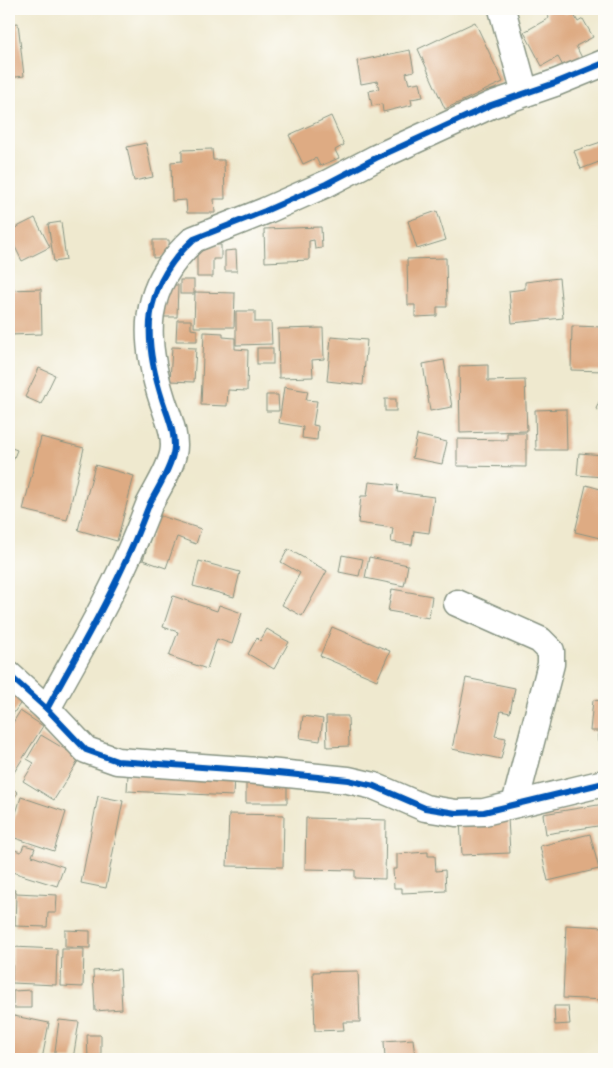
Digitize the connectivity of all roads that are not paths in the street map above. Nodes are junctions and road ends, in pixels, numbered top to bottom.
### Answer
1 (502, 9) edge
2 (604, 63) edge
3 (525, 93) junction
4 (457, 603) dead end
5 (9, 675) edge
6 (47, 709) junction
7 (604, 783) edge
8 (515, 804) junction

1 - 3 street
2 - 3 street
3 - 6 street
4 - 8 street
5 - 6 street
6 - 8 street
7 - 8 street

